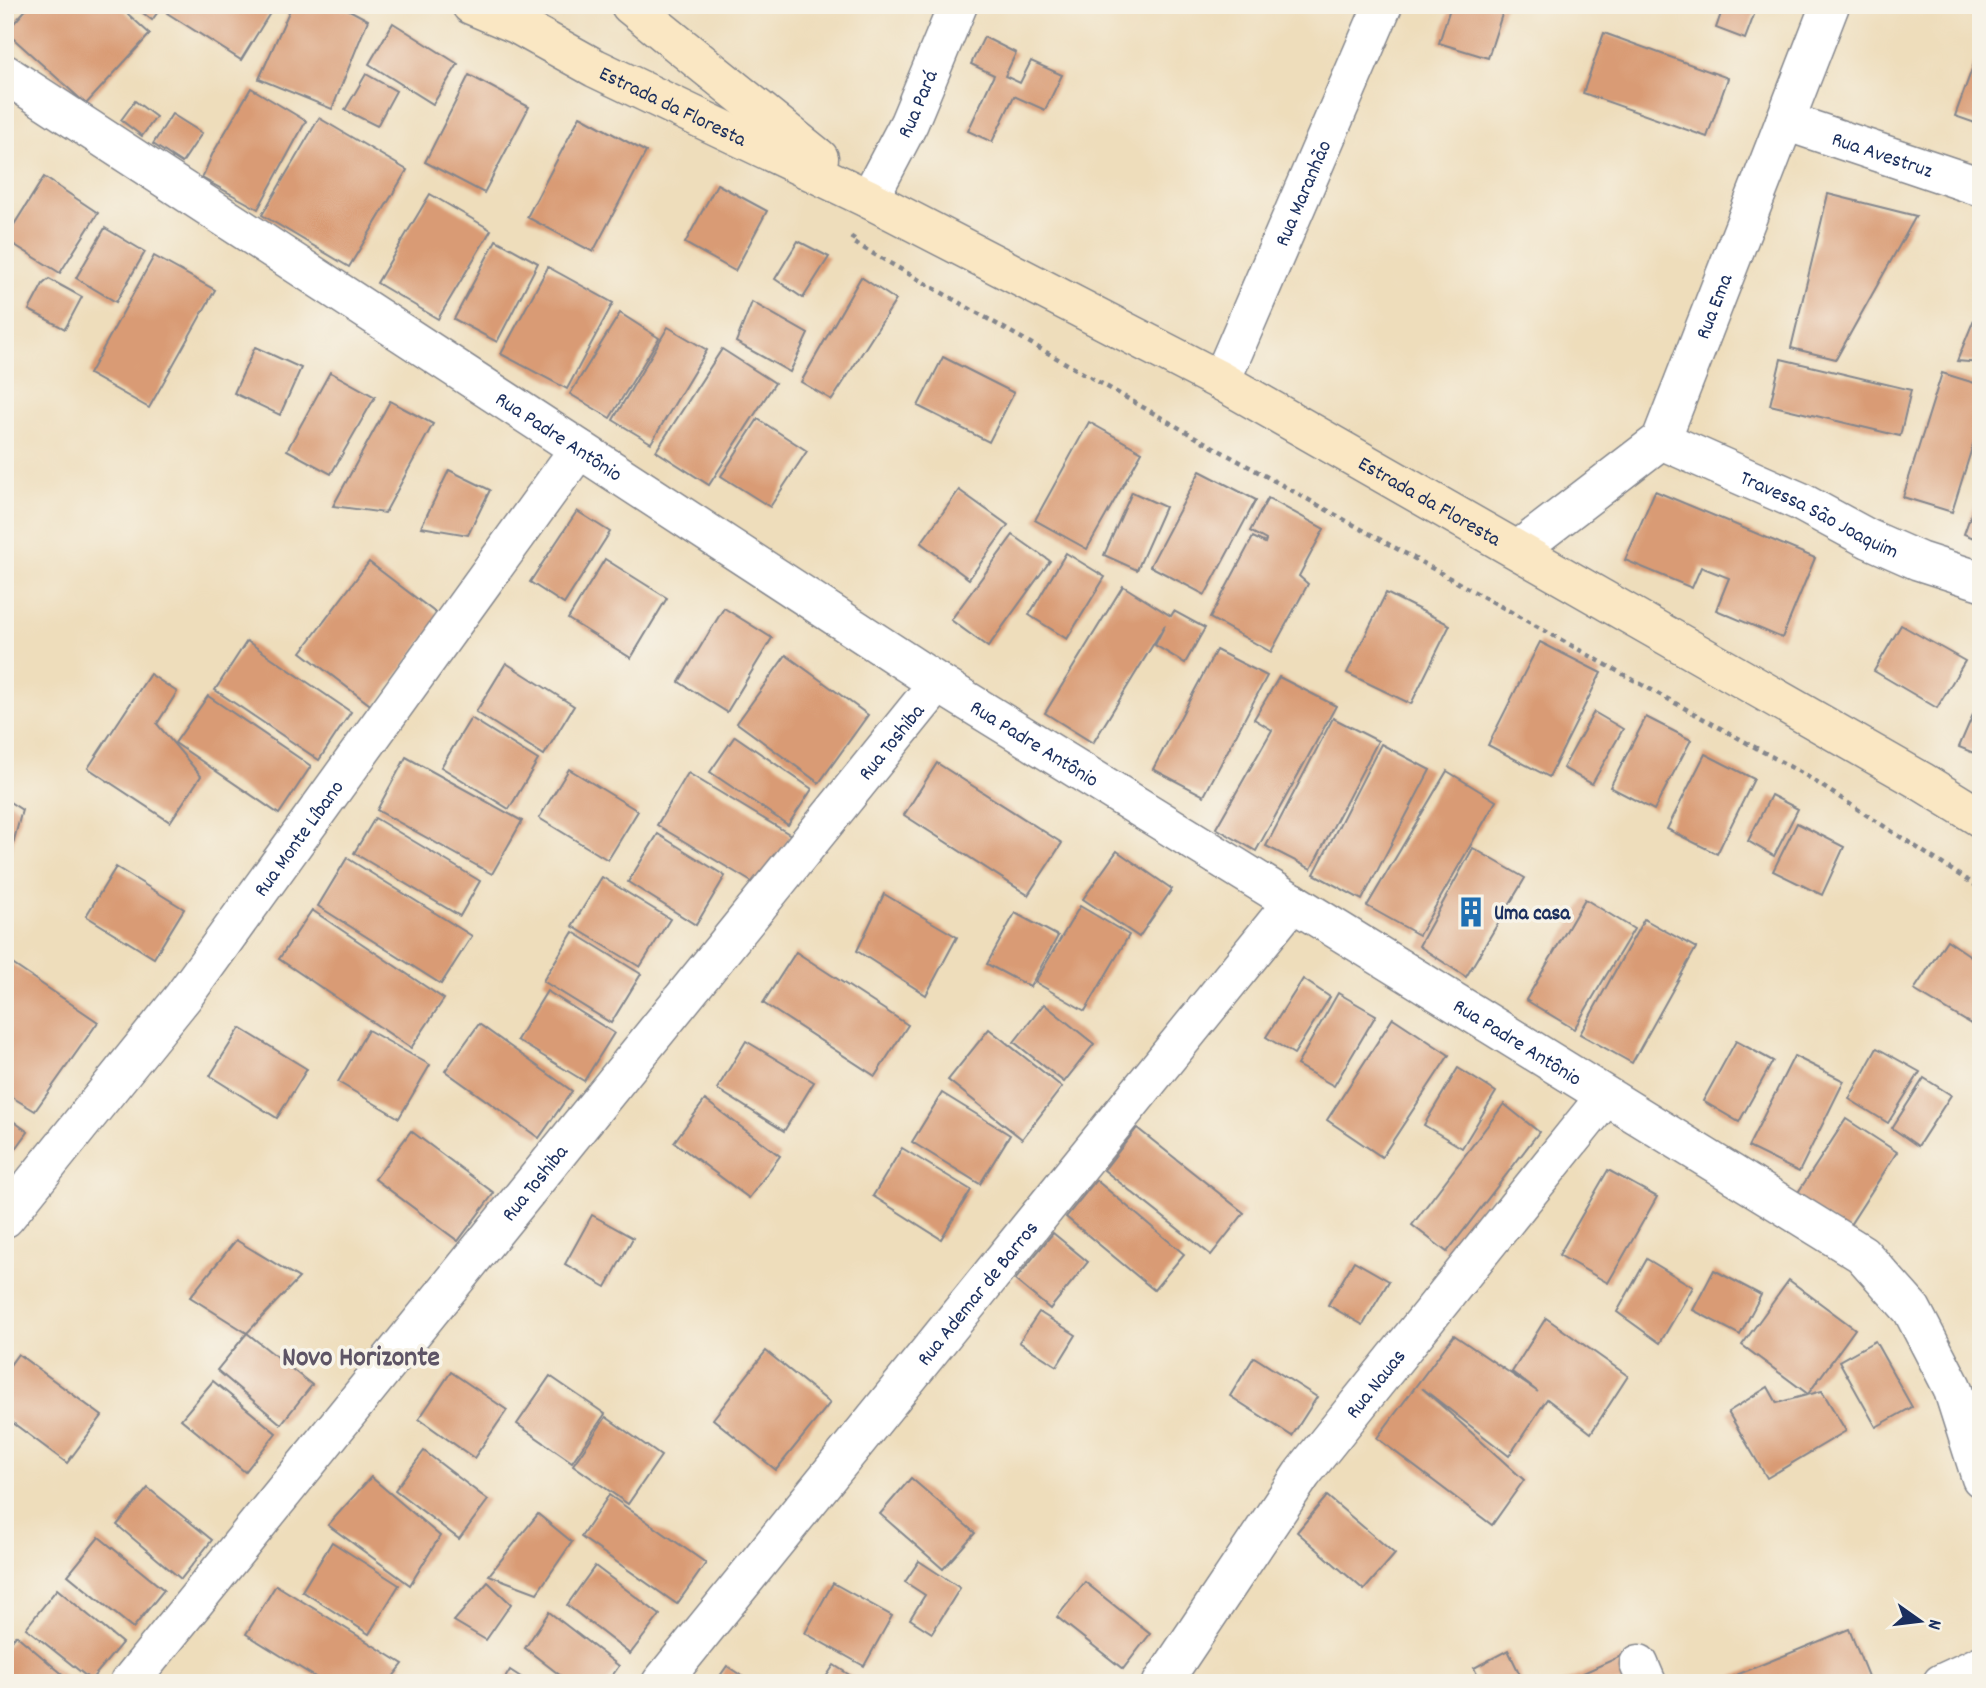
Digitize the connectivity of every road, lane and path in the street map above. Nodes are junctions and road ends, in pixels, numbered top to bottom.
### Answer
1 (630, 5) edge
2 (958, 5) edge
3 (1383, 5) edge
4 (1830, 5) edge
5 (480, 6) edge
6 (5, 74) edge
7 (1785, 121) junction
8 (1981, 187) edge
9 (869, 199) junction
10 (1221, 382) junction
11 (1661, 440) junction
12 (579, 449) junction
13 (1518, 550) junction
14 (1981, 581) edge
15 (938, 683) junction
16 (1981, 818) edge
17 (1981, 889) edge
18 (1293, 902) junction
19 (1605, 1097) junction
20 (5, 1218) edge
21 (1981, 1478) edge
22 (1981, 1665) edge
23 (129, 1683) edge
24 (661, 1683) edge
25 (1162, 1683) edge
26 (1942, 1683) edge

1 - 9 main road, Estrada da Floresta
2 - 9 street, Rua Pará
3 - 10 street, Rua Maranhão
4 - 7 street, Rua Ema
5 - 9 main road, Estrada da Floresta
6 - 12 street, Rua Padre Antônio
7 - 8 street, Rua Avestruz
7 - 11 street, Rua Ema
9 - 10 main road, Estrada da Floresta
9 - 17 path
10 - 13 main road, Estrada da Floresta
11 - 13 street
11 - 14 street, Travessa São Joaquim
12 - 15 street, Rua Padre Antônio
12 - 20 street, Rua Monte Líbano
13 - 16 main road, Estrada da Floresta
15 - 18 street, Rua Padre Antônio
15 - 23 street, Rua Toshiba
18 - 19 street, Rua Padre Antônio
18 - 24 street, Rua Ademar de Barros
19 - 21 street, Rua Padre Antônio
19 - 25 street, Rua Nauas
22 - 26 street

